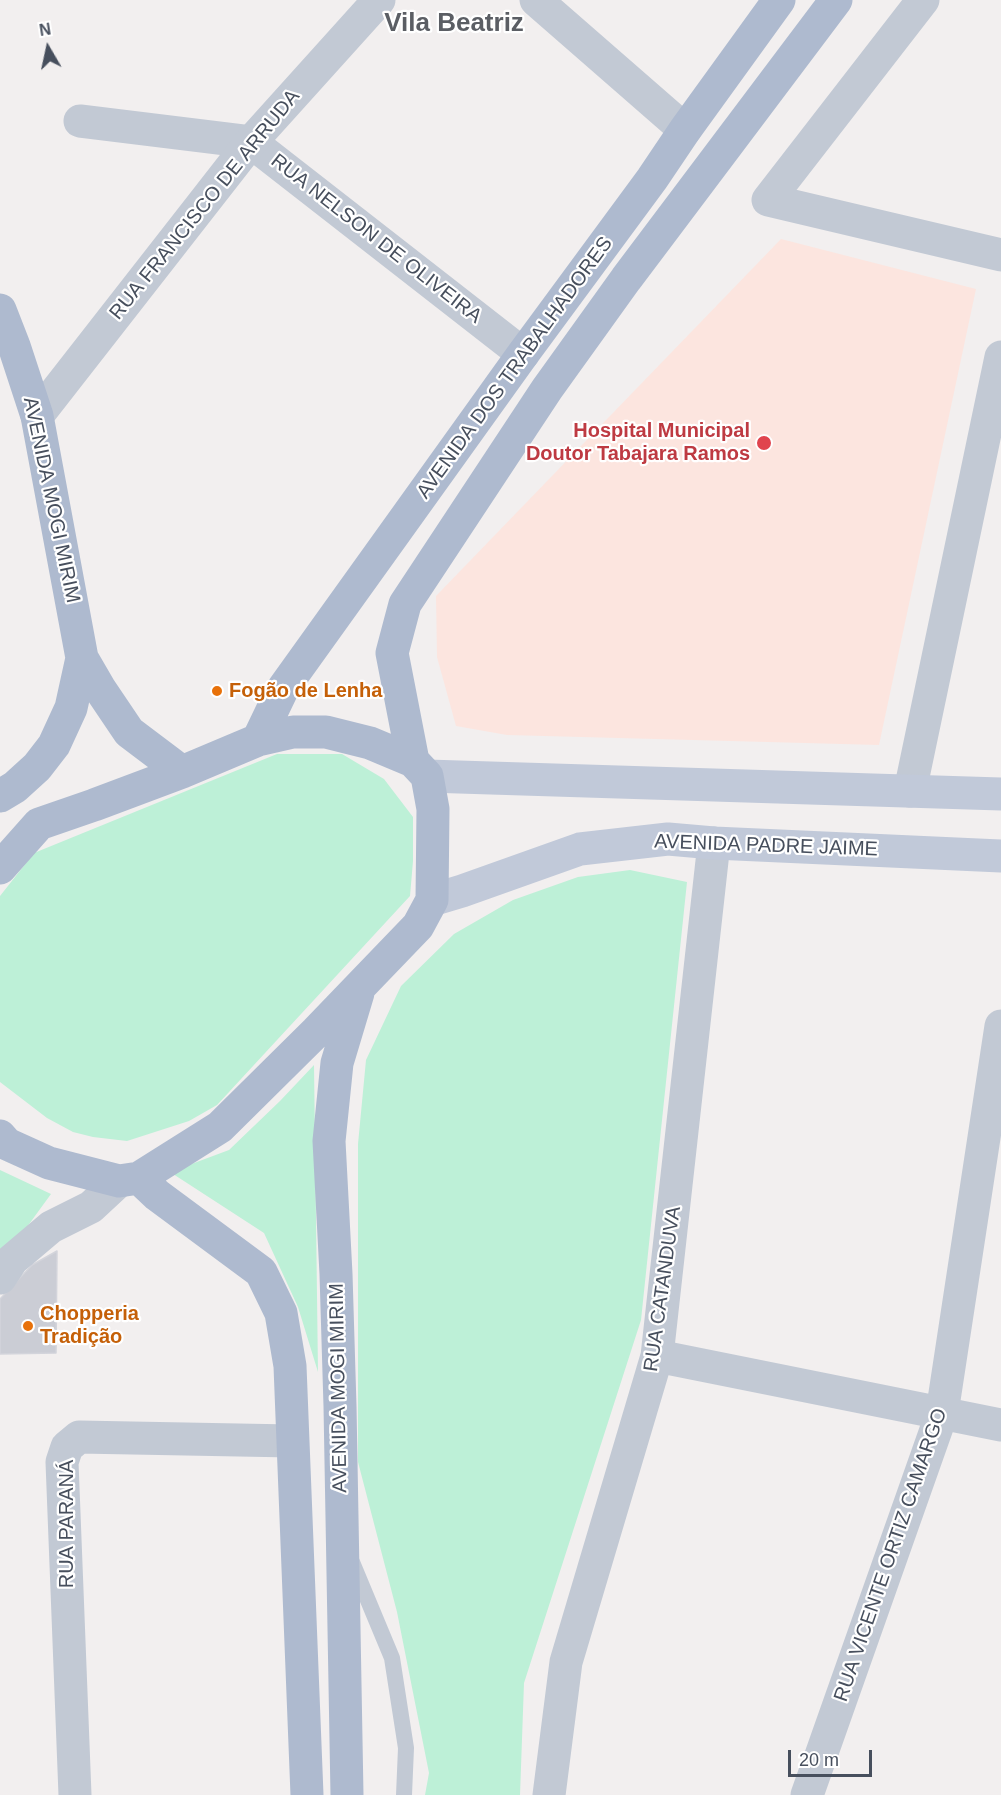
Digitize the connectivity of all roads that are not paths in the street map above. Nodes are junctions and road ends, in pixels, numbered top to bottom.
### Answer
1 (379, 0) edge
2 (536, 0) edge
3 (778, 0) edge
4 (836, 0) edge
5 (924, 0) edge
6 (80, 121) dead end
7 (685, 130) junction
8 (251, 142) junction
9 (1001, 255) edge
10 (0, 310) edge
11 (523, 354) junction
12 (1001, 357) edge
13 (38, 416) junction
14 (82, 658) junction
15 (258, 740) junction
16 (420, 769) junction
17 (182, 772) junction
18 (910, 791) junction
19 (1001, 794) edge
20 (0, 796) edge
21 (39, 824) junction
22 (0, 836) edge
23 (714, 843) junction
24 (1001, 856) edge
25 (0, 868) edge
26 (432, 900) junction
27 (360, 985) junction
28 (1001, 1026) edge
29 (0, 1136) edge
30 (129, 1179) junction
31 (0, 1278) edge
32 (657, 1356) junction
33 (942, 1413) junction
34 (1001, 1425) edge
35 (292, 1441) junction
36 (342, 1541) junction
37 (75, 1795) edge
38 (307, 1795) edge
39 (347, 1795) edge
40 (404, 1795) edge
41 (549, 1795) edge
42 (807, 1795) edge

1 - 8 street, RUA FRANCISCO DE ARRUDA
2 - 7 street
3 - 7 main road, AVENIDA DOS TRABALHADORES
4 - 16 main road, AVENIDA DOS TRABALHADORES
5 - 9 street
6 - 8 street, RUA NELSON DE OLIVEIRA
7 - 11 main road, AVENIDA DOS TRABALHADORES
8 - 11 street, RUA NELSON DE OLIVEIRA
8 - 13 street, RUA FRANCISCO DE ARRUDA
10 - 13 main road, AVENIDA MOGI MIRIM
11 - 15 main road, AVENIDA DOS TRABALHADORES
12 - 18 street
13 - 14 main road, AVENIDA MOGI MIRIM
14 - 17 main road, AVENIDA MOGI MIRIM
14 - 20 main road, AVENIDA MOGI MIRIM
15 - 16 main road
15 - 17 main road
16 - 18 main road
16 - 26 main road, AVENIDA DOS TRABALHADORES
17 - 21 main road
18 - 19 main road
21 - 22 main road
21 - 25 main road
23 - 24 main road, AVENIDA PADRE JAIME
23 - 26 main road, AVENIDA PADRE JAIME
23 - 32 street, RUA CATANDUVA
26 - 27 main road
27 - 30 main road
27 - 36 main road, AVENIDA MOGI MIRIM
28 - 33 street, RUA VICENTE ORTIZ CAMARGO
29 - 30 main road
30 - 31 street
30 - 35 main road
32 - 33 street
32 - 41 street, RUA CATANDUVA
33 - 34 street
33 - 42 street, RUA VICENTE ORTIZ CAMARGO
35 - 37 street, RUA PARANÁ
35 - 38 main road
36 - 39 main road, AVENIDA MOGI MIRIM
36 - 40 lane

